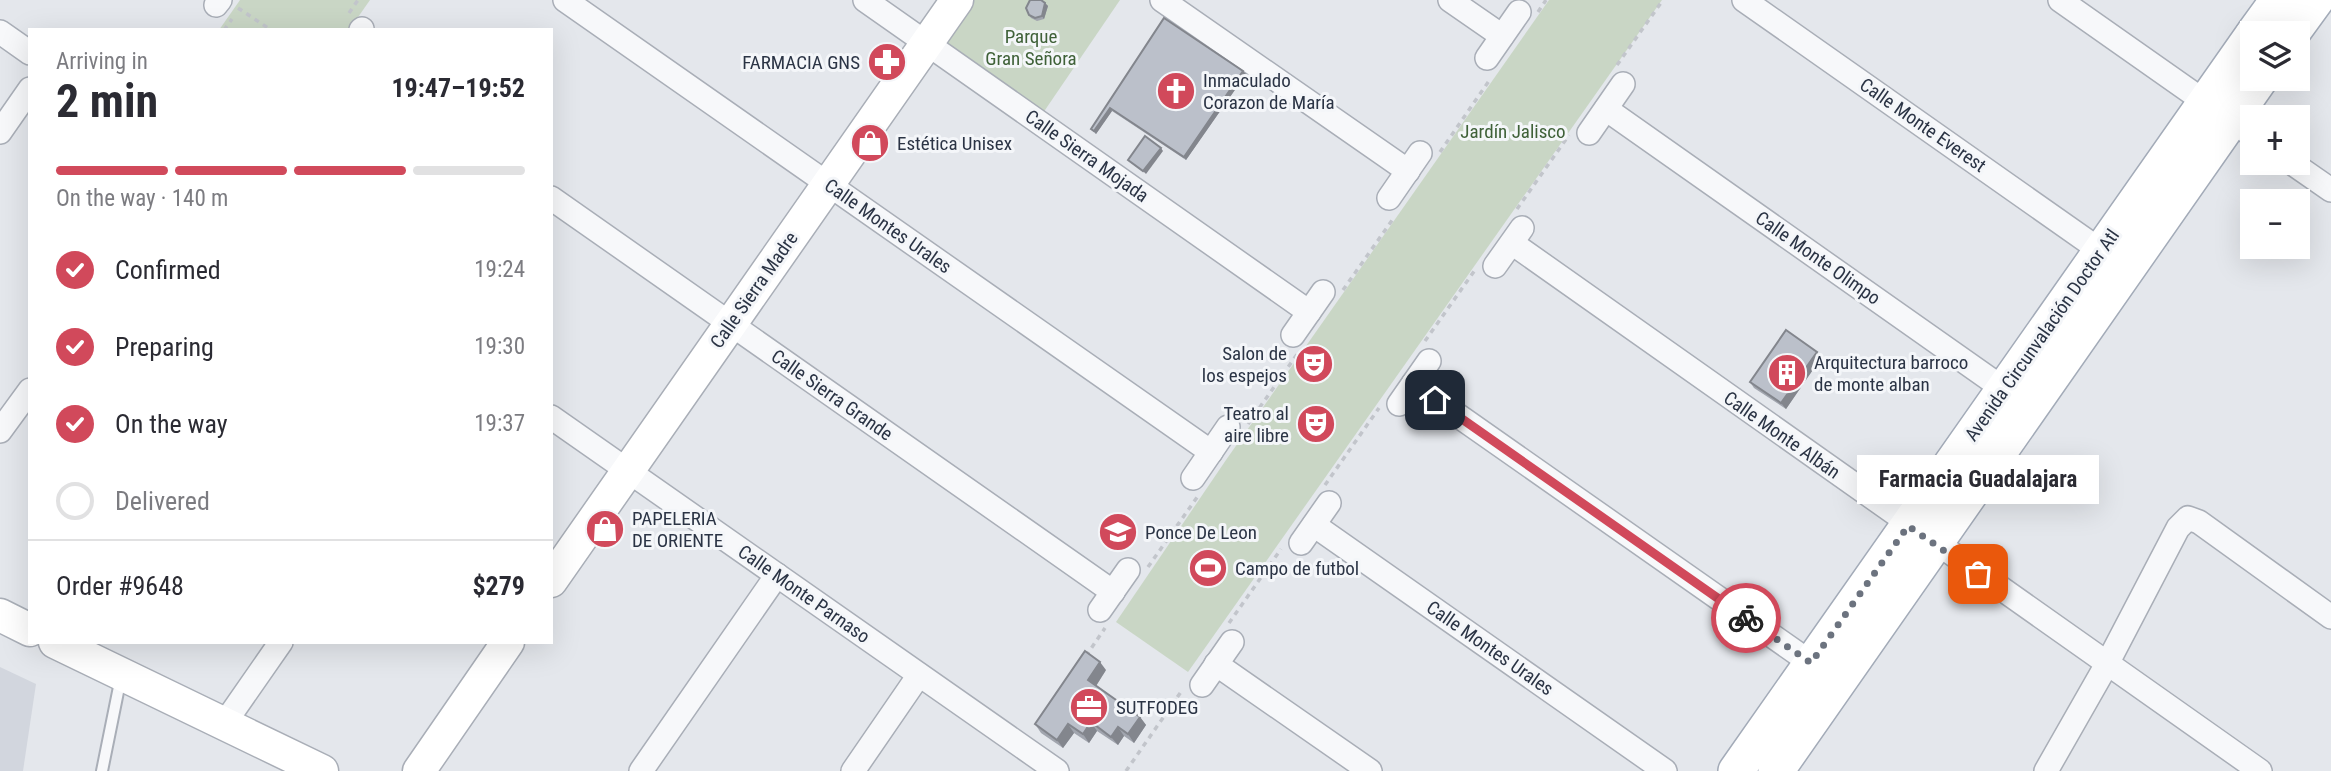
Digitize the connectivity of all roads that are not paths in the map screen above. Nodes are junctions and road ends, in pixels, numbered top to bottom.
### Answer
1 (565, 0) edge
2 (865, 0) edge
3 (957, 0) edge
4 (1162, 0) edge
5 (1450, 0) edge
6 (1744, 0) edge
7 (2060, 0) edge
8 (2278, 0) edge
9 (2316, 0) edge
10 (1525, 18) road end
11 (2263, 21) edge
12 (2301, 21) edge
13 (0, 32) edge
14 (1502, 36) junction
15 (926, 43) junction
16 (28, 51) edge
17 (1493, 63) road end
18 (2240, 80) edge
19 (1623, 84) dead end
20 (2251, 91) edge
21 (28, 92) edge
22 (1605, 109) junction
23 (2229, 119) edge
24 (0, 131) edge
25 (1589, 133) dead end
26 (2309, 175) edge
27 (828, 184) junction
28 (2331, 190) edge
29 (553, 199) edge
30 (1392, 207) road end
31 (2101, 251) junction
32 (1495, 266) dead end
33 (1331, 294) road end
34 (1309, 312) junction
35 (731, 324) junction
36 (1296, 343) road end
37 (1429, 361) dead end
38 (1413, 384) junction
39 (28, 393) edge
40 (2017, 398) junction
41 (1399, 404) dead end
42 (553, 418) edge
43 (1236, 429) road end
44 (0, 431) edge
45 (1211, 452) junction
46 (628, 471) junction
47 (1198, 483) road end
48 (1329, 503) dead end
49 (1921, 535) junction
50 (1134, 574) road end
51 (777, 575) junction
52 (553, 578) edge
53 (0, 615) edge
54 (2331, 617) edge
55 (28, 629) edge
56 (1232, 642) dead end
57 (63, 644) edge
58 (280, 644) edge
59 (507, 644) edge
60 (1216, 664) junction
61 (2107, 664) junction
62 (1824, 673) junction
63 (121, 674) junction
64 (919, 675) junction
65 (1202, 684) dead end
66 (224, 724) junction
67 (2244, 767) edge
68 (102, 771) edge
69 (322, 771) edge
70 (419, 771) edge
71 (641, 771) edge
72 (852, 771) edge
73 (1057, 771) edge
74 (1370, 771) edge
75 (1665, 771) edge
76 (1736, 771) edge
77 (1776, 771) edge
78 (2046, 771) edge

1 - 27 street, Calle Montes Urales
2 - 15 street, Calle Sierra Mojada
3 - 15 street, Calle Sierra Madre
4 - 30 street
5 - 14 street
6 - 31 street, Calle Monte Everest
7 - 23 street
8 - 11 main road, Avenida Circunvalación Doctor Atl
9 - 12 main road
10 - 14 street
13 - 16 street
14 - 17 street
15 - 27 street, Calle Sierra Madre
15 - 34 street, Calle Sierra Mojada
18 - 23 main road, Avenida Circunvalación Doctor Atl
19 - 22 street
20 - 23 main road, Avenida Circunvalación Doctor Atl
21 - 24 street
22 - 25 street
22 - 40 street, Calle Monte Olimpo
23 - 31 main road, Avenida Circunvalación Doctor Atl
23 - 40 main road, Avenida Circunvalación Doctor Atl
26 - 28 street
27 - 35 street, Calle Sierra Madre
27 - 45 street, Calle Montes Urales
29 - 35 street, Calle Sierra Grande
31 - 40 main road, Avenida Circunvalación Doctor Atl
32 - 49 street, Calle Monte Albán
33 - 34 street
34 - 36 street
35 - 46 street, Calle Sierra Madre
35 - 50 street, Calle Sierra Grande
37 - 38 street
38 - 41 street
38 - 62 street
39 - 44 street
40 - 49 main road, Avenida Circunvalación Doctor Atl
42 - 46 street, Calle Monte Parnaso
43 - 45 street
45 - 47 street
46 - 51 street, Calle Monte Parnaso
46 - 52 street, Calle Sierra Madre
48 - 75 street, Calle Montes Urales
49 - 61 street, Calle Monte Albán
49 - 62 main road, Avenida Circunvalación Doctor Atl
51 - 64 street, Calle Monte Parnaso
51 - 71 street
53 - 55 street
54 - 61 street
56 - 60 street
57 - 63 street
58 - 66 street
59 - 70 street
60 - 65 street
60 - 74 street
61 - 67 street, Calle Monte Albán
61 - 78 street
62 - 76 main road, Avenida Circunvalación Doctor Atl
62 - 77 main road, Avenida Circunvalación Doctor Atl
63 - 66 street
63 - 68 lane
64 - 72 street
64 - 73 street, Calle Monte Parnaso
66 - 69 street

